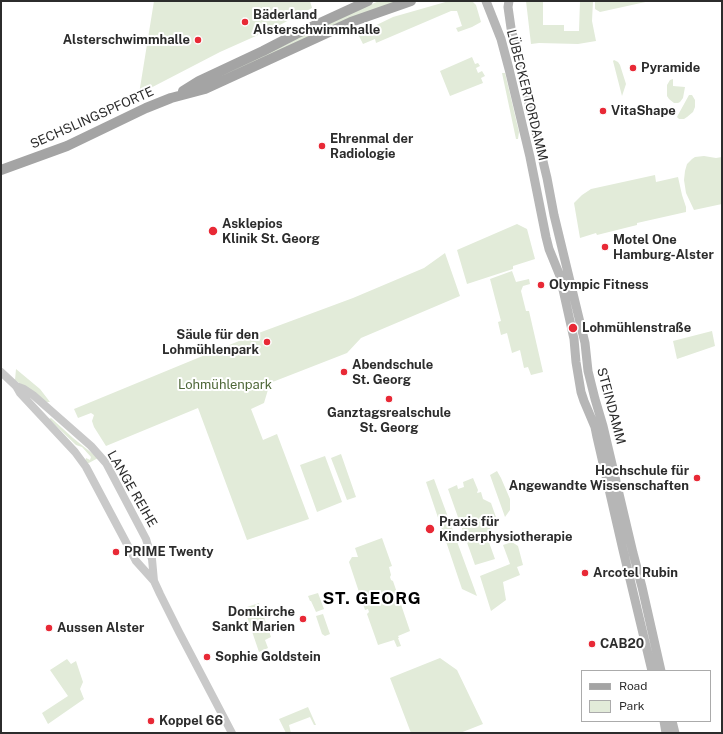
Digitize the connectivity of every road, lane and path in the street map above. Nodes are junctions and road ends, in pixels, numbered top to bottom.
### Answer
1 (368, 1) edge
2 (411, 1) edge
3 (486, 1) edge
4 (508, 3) edge
5 (171, 98) junction
6 (1, 170) edge
7 (550, 193) joint
8 (537, 198) joint
9 (1, 372) edge
10 (16, 386) junction
11 (151, 554) junction
12 (136, 561) junction
13 (154, 581) junction
14 (652, 670) edge
15 (661, 670) edge
16 (664, 722) edge
17 (672, 722) edge
18 (232, 733) edge
19 (666, 733) edge
20 (675, 733) edge

1 - 5 main road, SECHSLINGSPFORTE
2 - 5 main road, SECHSLINGSPFORTE
3 - 8 main road, LÜBECKERTORDAMM
4 - 7 main road, LÜBECKERTORDAMM
5 - 6 main road, SECHSLINGSPFORTE
7 - 15 main road, STEINDAMM
8 - 14 main road, STEINDAMM
9 - 10 street
10 - 11 street, LANGE REIHE
10 - 12 street, LANGE REIHE
11 - 12 street
11 - 13 street, LANGE REIHE
12 - 13 street, LANGE REIHE
13 - 18 street, LANGE REIHE
16 - 19 main road
17 - 20 main road

